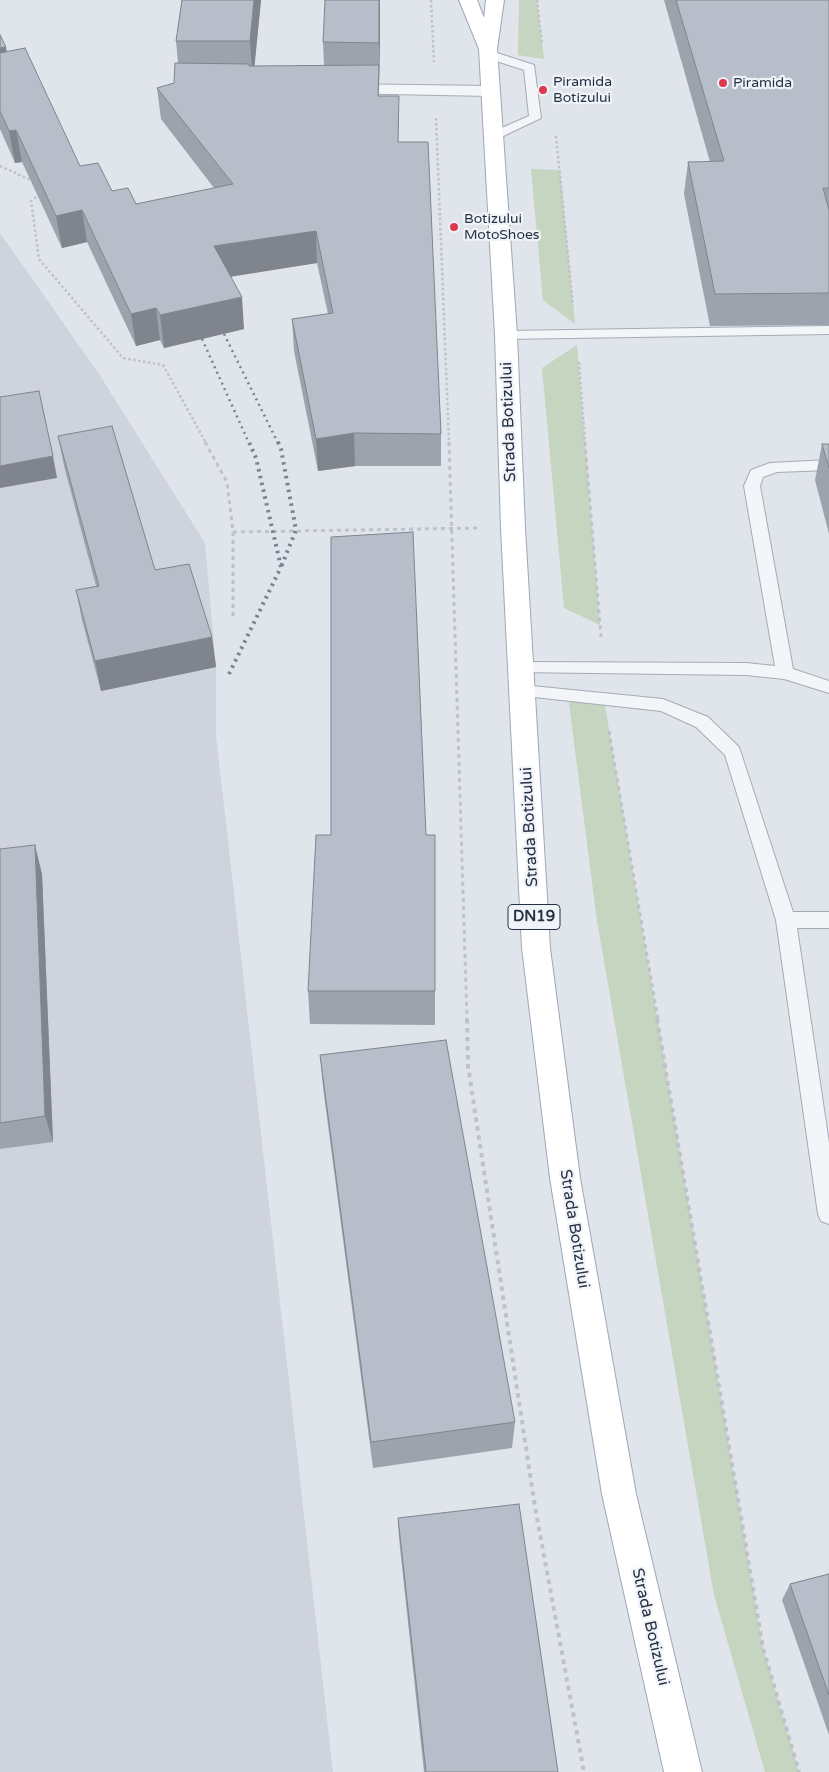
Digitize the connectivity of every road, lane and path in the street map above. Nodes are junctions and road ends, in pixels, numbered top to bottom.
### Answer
1 (431, 0) edge
2 (468, 0) edge
3 (495, 0) edge
4 (537, 0) edge
5 (543, 50) dead end
6 (488, 52) junction
7 (327, 89) edge
8 (435, 90) junction
9 (490, 91) junction
10 (556, 133) dead end
11 (493, 137) junction
12 (0, 166) edge
13 (41, 184) edge
14 (43, 192) edge
15 (829, 330) edge
16 (576, 334) junction
17 (506, 335) junction
18 (829, 464) edge
19 (452, 528) junction
20 (233, 532) junction
21 (233, 619) dead end
22 (603, 668) junction
23 (785, 673) junction
24 (522, 680) junction
25 (829, 687) edge
26 (604, 700) junction
27 (786, 920) junction
28 (829, 920) edge
29 (829, 1214) edge
30 (584, 1772) edge
31 (683, 1772) edge
32 (799, 1772) edge

1 - 8 path
2 - 6 main road, Strada Botizului / DN19
3 - 6 main road, Strada Botizului / DN19
4 - 5 path
6 - 9 main road, Strada Botizului / DN19
6 - 11 lane
7 - 8 street
8 - 9 street
8 - 19 path
9 - 11 main road, Strada Botizului / DN19
10 - 16 path
11 - 17 main road, Strada Botizului / DN19
12 - 13 path
14 - 20 path
15 - 16 lane
16 - 17 lane
16 - 22 path
17 - 24 main road, Strada Botizului / DN19
18 - 23 lane
19 - 20 path
19 - 30 path
20 - 21 path
22 - 23 lane
22 - 24 lane
23 - 25 lane
24 - 26 lane
24 - 31 main road, Strada Botizului / DN19
26 - 27 lane
26 - 32 path
27 - 28 lane
27 - 29 lane

